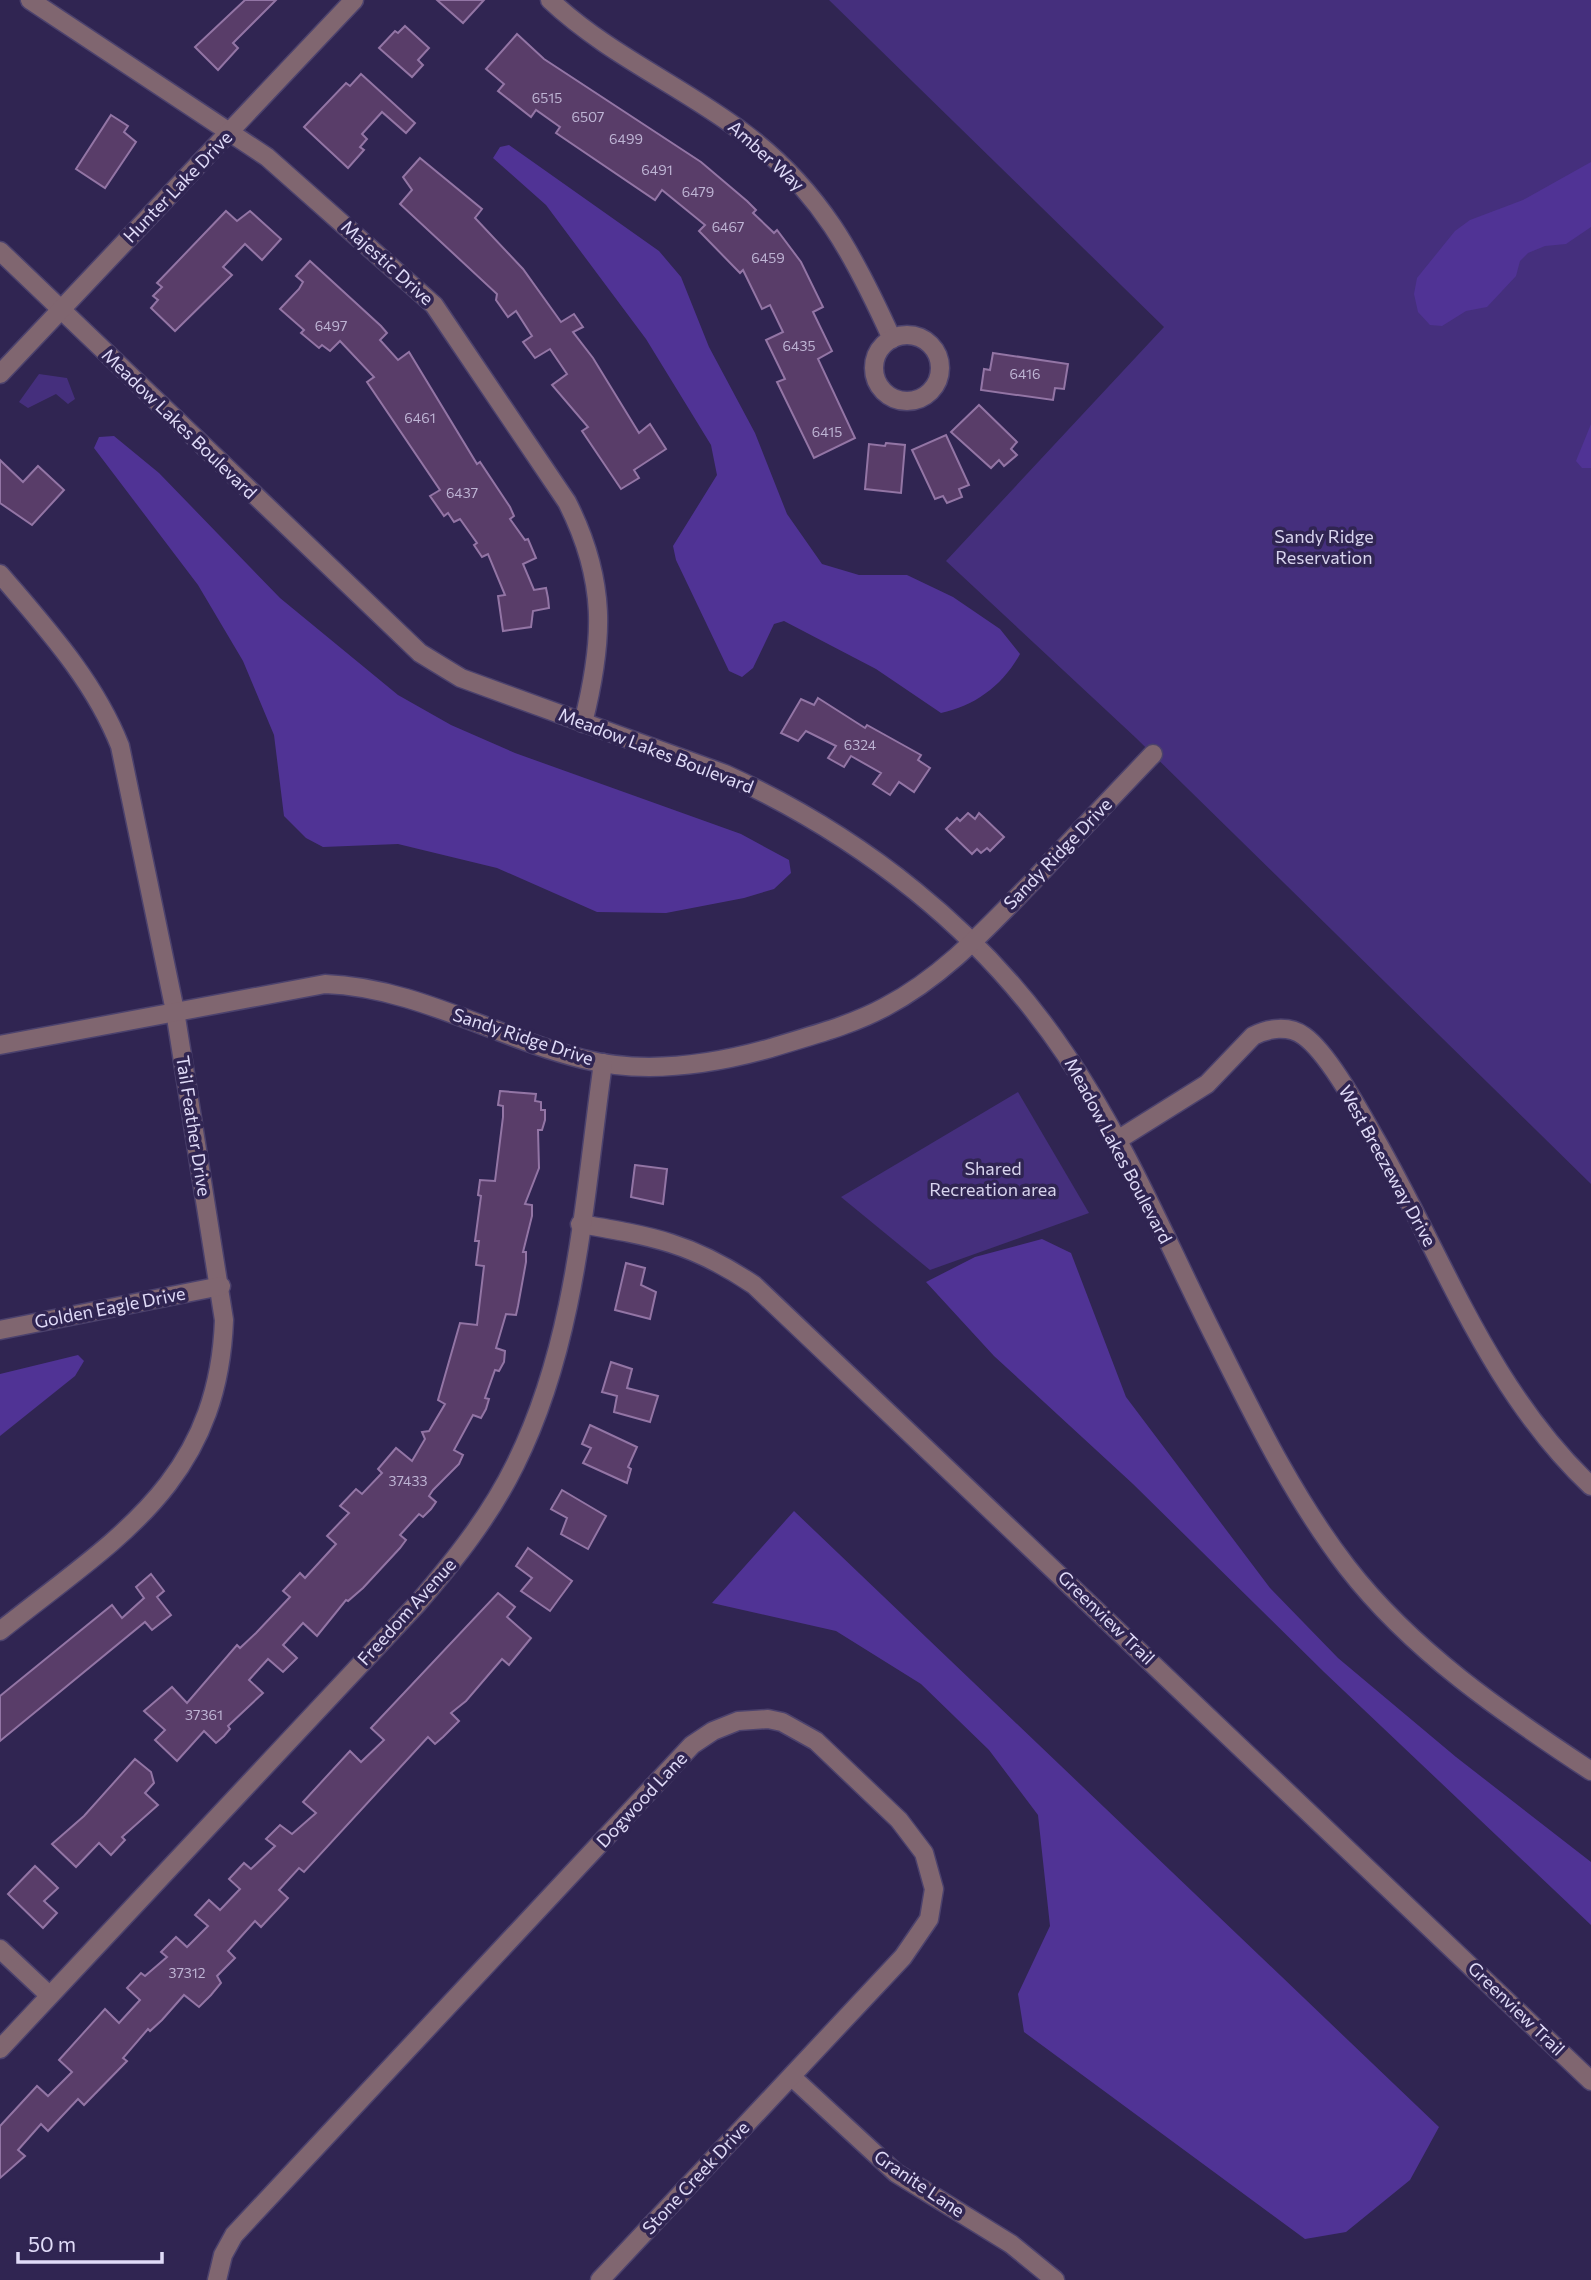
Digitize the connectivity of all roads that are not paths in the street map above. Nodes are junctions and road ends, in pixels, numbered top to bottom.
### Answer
1 (30, 0) edge
2 (354, 0) edge
3 (550, 0) edge
4 (230, 132) junction
5 (0, 251) edge
6 (61, 310) junction
7 (892, 339) dead end
8 (0, 373) edge
9 (0, 574) edge
10 (583, 723) junction
11 (1153, 754) dead end
12 (973, 943) junction
13 (175, 1011) junction
14 (0, 1045) edge
15 (603, 1063) junction
16 (1116, 1141) junction
17 (580, 1224) junction
18 (221, 1286) junction
19 (0, 1330) edge
20 (1591, 1486) edge
21 (0, 1631) edge
22 (1591, 1771) edge
23 (0, 1949) edge
24 (49, 1996) junction
25 (0, 2049) edge
26 (792, 2077) junction
27 (1591, 2081) edge
28 (1044, 2276) edge
29 (217, 2280) edge
30 (600, 2280) edge

1 - 4 street, Majestic Drive
2 - 4 street, Hunter Lake Drive
3 - 7 street, Amber Way
4 - 6 street, Hunter Lake Drive
4 - 10 street, Majestic Drive
5 - 6 street, Meadow Lakes Boulevard
6 - 8 street, Hunter Lake Drive
6 - 10 street, Meadow Lakes Boulevard
9 - 13 street, Tail Feather Drive
10 - 12 street, Meadow Lakes Boulevard
11 - 12 street, Sandy Ridge Drive
12 - 15 street, Sandy Ridge Drive
12 - 16 street, Meadow Lakes Boulevard
13 - 14 street, Sandy Ridge Drive
13 - 15 street, Sandy Ridge Drive
13 - 18 street, Tail Feather Drive
15 - 17 street, Freedom Avenue
16 - 20 street, West Breezeway Drive
16 - 22 street, Meadow Lakes Boulevard
17 - 24 street, Freedom Avenue
17 - 27 street, Greenview Trail
18 - 19 street, Golden Eagle Drive
18 - 21 street, Tail Feather Drive
23 - 24 street
24 - 25 street, Freedom Avenue
26 - 28 street, Granite Lane
26 - 29 street, Dogwood Lane
26 - 30 street, Stone Creek Drive

